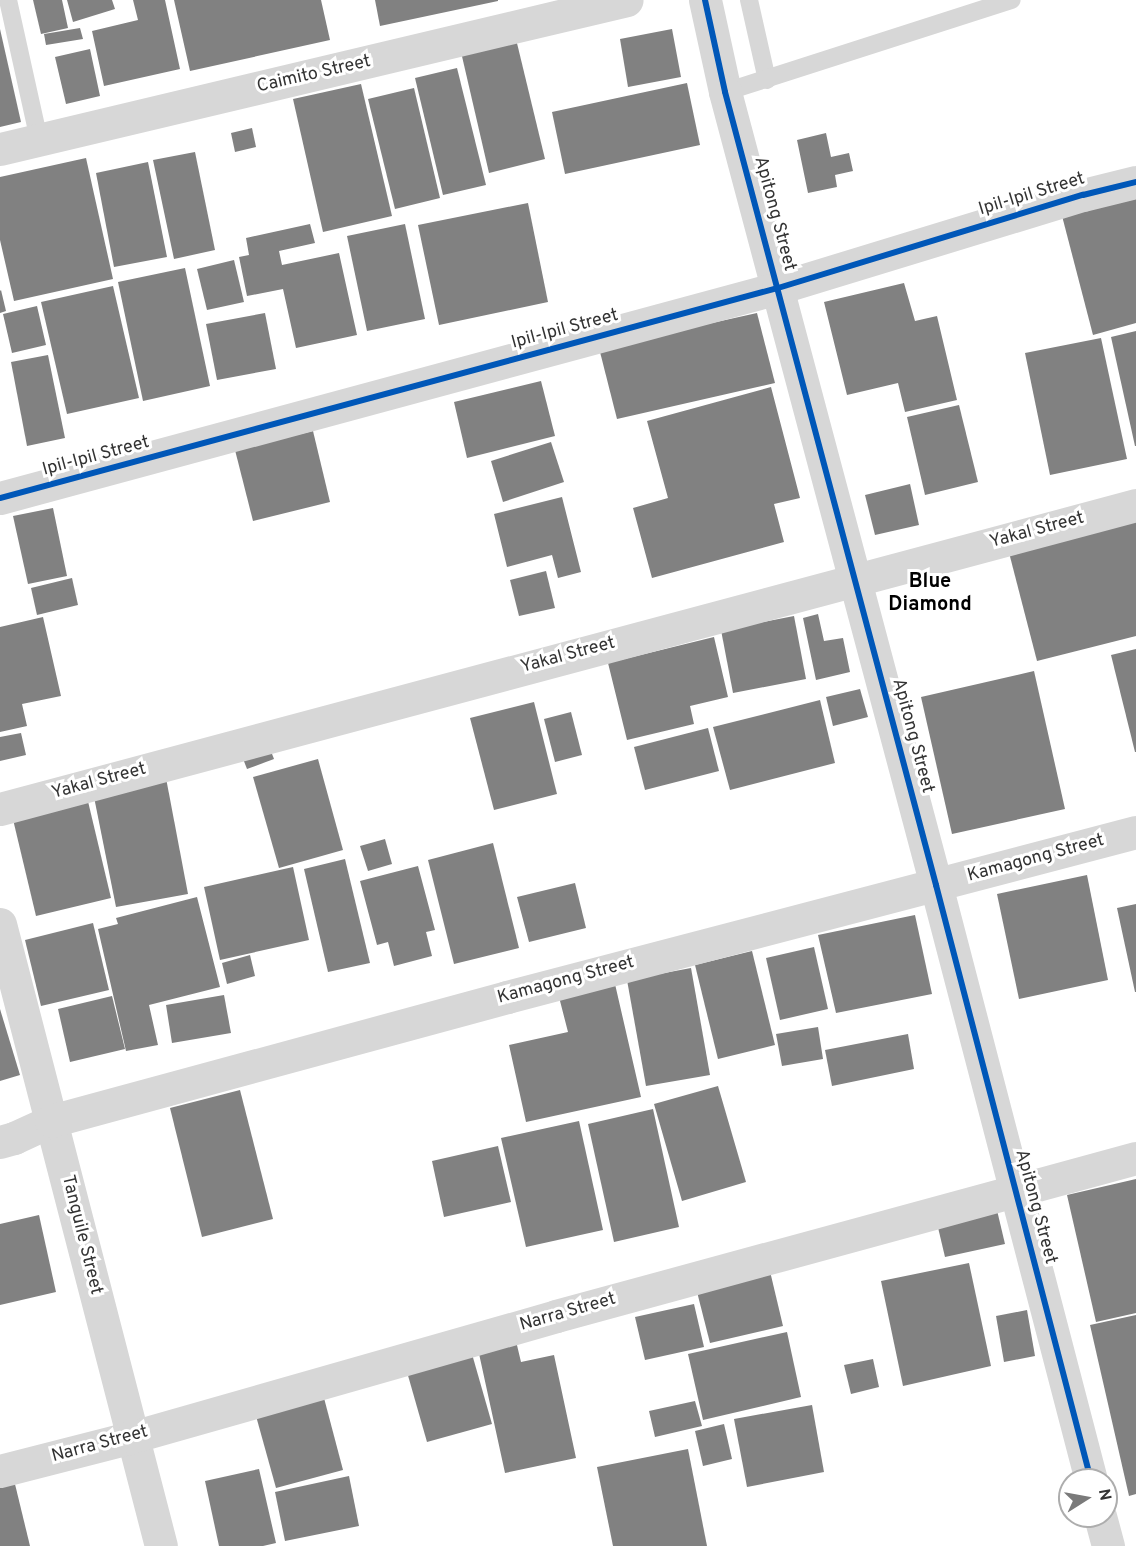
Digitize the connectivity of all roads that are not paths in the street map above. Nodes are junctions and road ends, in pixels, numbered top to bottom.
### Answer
1 (8, 0) edge
2 (627, 0) edge
3 (705, 0) edge
4 (749, 0) edge
5 (1012, 0) edge
6 (767, 80) junction
7 (724, 92) junction
8 (39, 140) junction
9 (0, 149) edge
10 (1136, 182) edge
11 (778, 288) junction
12 (0, 498) edge
13 (1136, 505) edge
14 (855, 578) junction
15 (0, 809) edge
16 (1136, 832) edge
17 (936, 885) junction
18 (0, 924) edge
19 (51, 1121) junction
20 (0, 1142) edge
21 (1136, 1158) edge
22 (1015, 1190) junction
23 (132, 1437) junction
24 (1088, 1468) edge
25 (0, 1471) edge
26 (1103, 1528) edge
27 (161, 1546) edge
28 (1108, 1546) edge

1 - 8 lane
2 - 8 street, Caimito Street
3 - 7 street, Apitong Street
4 - 6 lane
5 - 6 lane
6 - 7 lane
7 - 11 street, Apitong Street
8 - 9 street, Caimito Street
10 - 11 street, Ipil-Ipil Street
11 - 12 street, Ipil-Ipil Street
11 - 14 street, Apitong Street
13 - 14 street, Yakal Street
14 - 15 street, Yakal Street
14 - 17 street, Apitong Street
16 - 17 street, Kamagong Street
17 - 19 street, Kamagong Street
17 - 22 street, Apitong Street
18 - 19 street, Tanguile Street
19 - 20 street, Kamagong Street
19 - 23 street, Tanguile Street
21 - 22 street, Narra Street
22 - 23 street, Narra Street
22 - 24 street, Apitong Street
23 - 25 street, Narra Street
23 - 27 street, Tanguile Street
26 - 28 street

